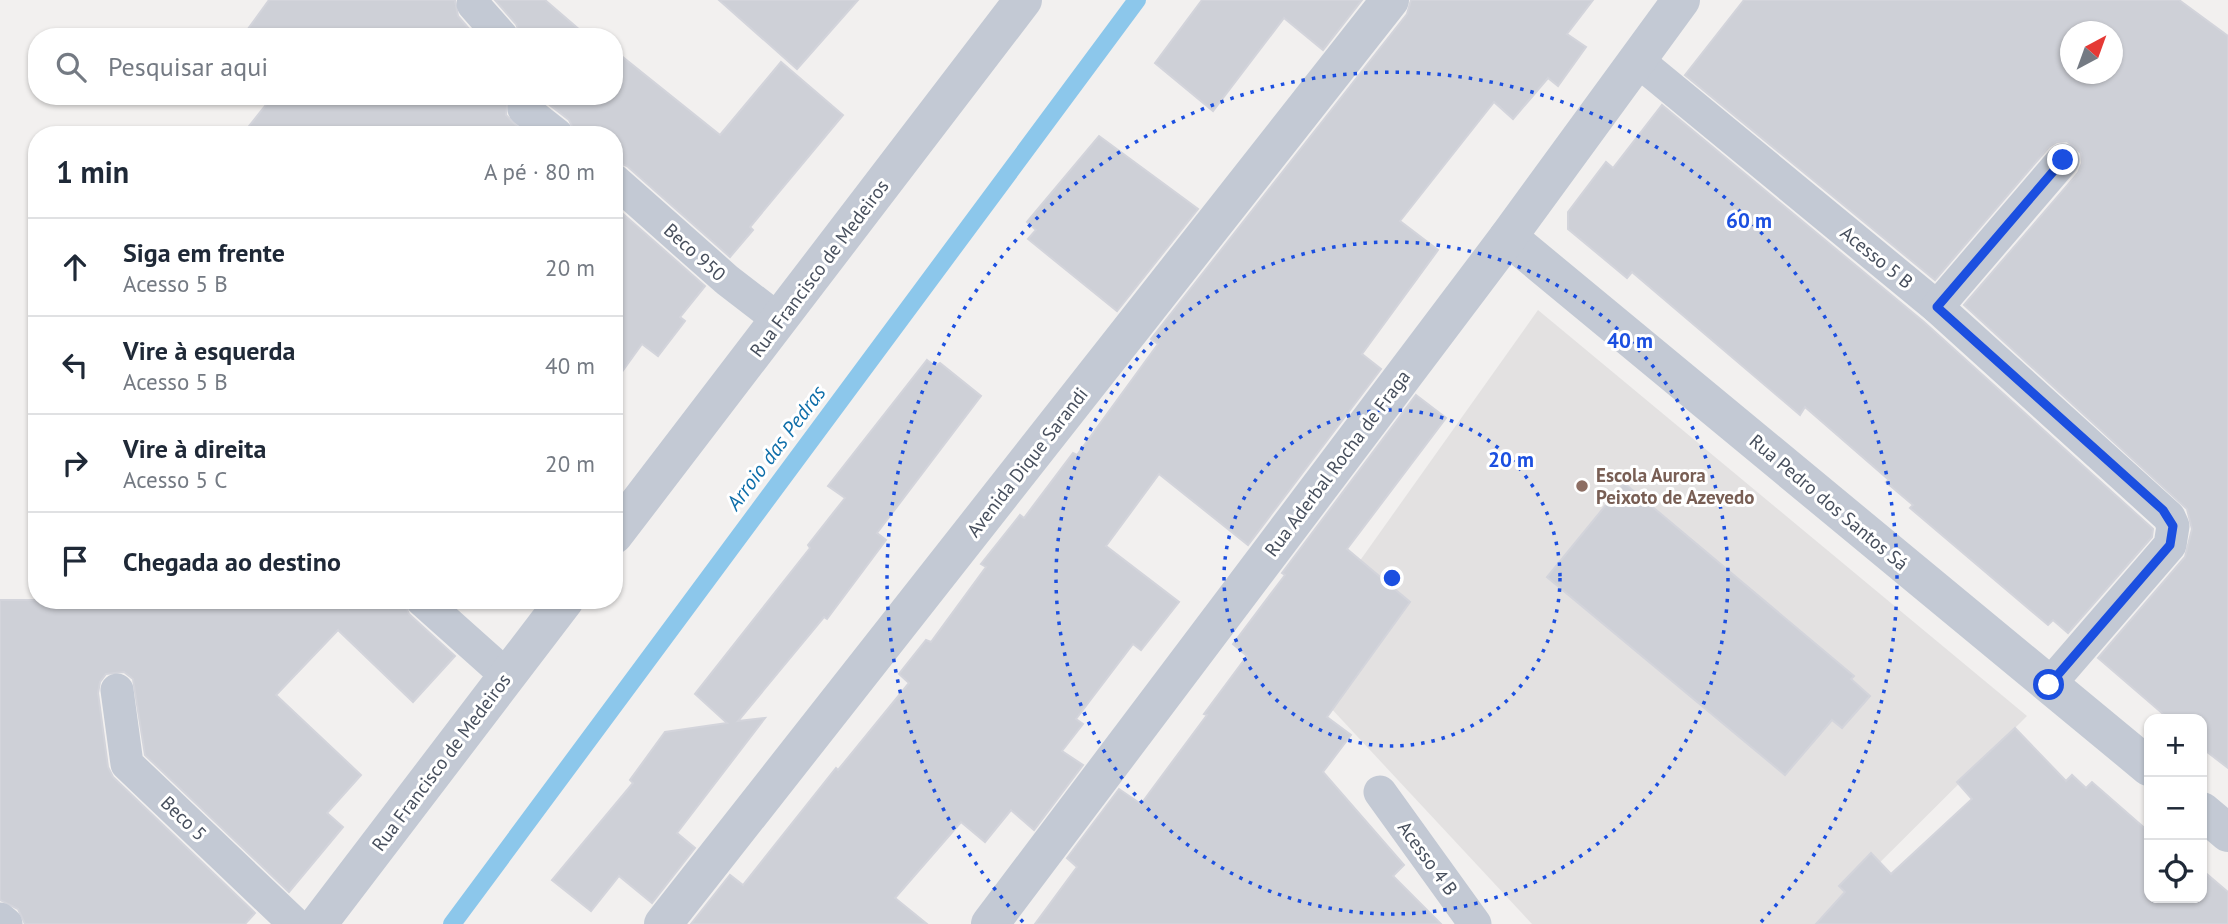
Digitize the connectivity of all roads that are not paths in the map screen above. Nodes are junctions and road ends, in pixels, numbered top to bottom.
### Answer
1 (1023, 0) edge
2 (1390, 0) edge
3 (1681, 0) edge
4 (473, 4) dead end
5 (494, 28) edge
6 (1637, 60) junction
7 (525, 105) edge
8 (546, 126) edge
9 (2063, 160) dead end
10 (623, 188) edge
11 (1508, 237) junction
12 (1937, 307) junction
13 (779, 320) junction
14 (623, 523) edge
15 (432, 609) edge
16 (558, 609) edge
17 (507, 676) junction
18 (2049, 685) junction
19 (117, 690) dead end
20 (2144, 763) edge
21 (1380, 792) dead end
22 (2207, 815) edge
23 (2228, 832) edge
24 (0, 919) edge
25 (6, 924) edge
26 (295, 924) edge
27 (318, 924) edge
28 (663, 924) edge
29 (990, 924) edge
30 (1475, 924) edge

1 - 13 street, Rua Francisco de Medeiros
2 - 28 street, Avenida Dique Sarandi
3 - 6 street, Rua Aderbal Rocha de Fraga
4 - 5 lane
6 - 11 street, Rua Aderbal Rocha de Fraga
6 - 12 lane, Acesso 5 B
7 - 8 lane
9 - 12 lane
10 - 13 lane, Beco 950
11 - 18 street, Rua Pedro dos Santos Sá
11 - 29 street, Rua Aderbal Rocha de Fraga
12 - 18 lane, Acesso 5 B
13 - 14 street, Rua Francisco de Medeiros
15 - 17 lane
16 - 17 street, Rua Francisco de Medeiros
17 - 27 street, Rua Francisco de Medeiros
18 - 20 street, Rua Pedro dos Santos Sá
19 - 26 lane, Beco 5
21 - 30 lane, Acesso 4 B
22 - 23 street
24 - 25 lane

